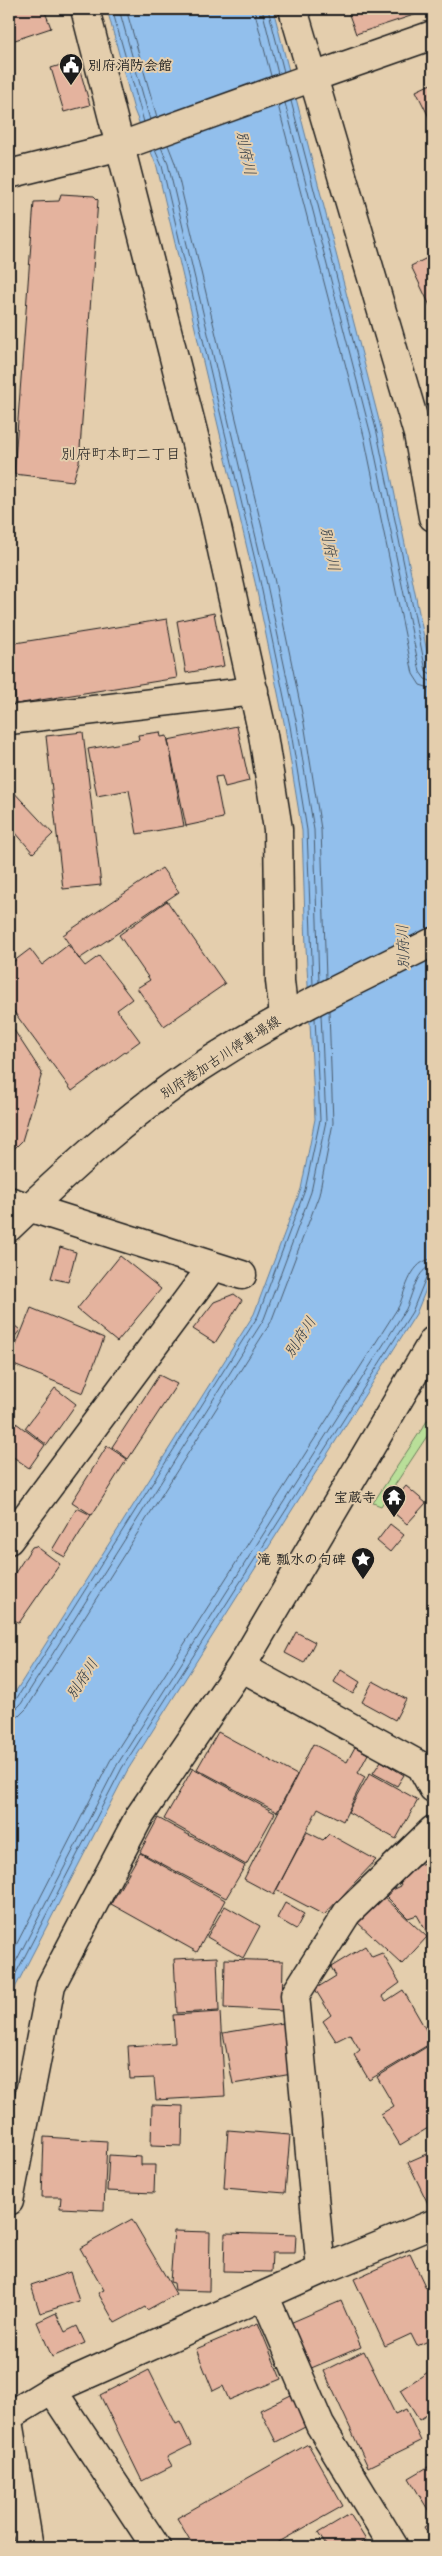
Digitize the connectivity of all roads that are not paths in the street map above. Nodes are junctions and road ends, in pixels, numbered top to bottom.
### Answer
1 (85, 9) edge
2 (293, 9) edge
3 (433, 35) edge
4 (313, 77) junction
5 (121, 146) junction
6 (9, 174) edge
7 (433, 518) edge
8 (254, 691) junction
9 (9, 720) edge
10 (433, 942) edge
11 (284, 1016) junction
12 (20, 1204) edge
13 (9, 1227) edge
14 (212, 1268) junction
15 (242, 1275) dead end
16 (433, 1341) edge
17 (9, 1540) edge
18 (241, 1667) junction
19 (433, 1788) edge
20 (433, 1830) edge
21 (9, 2201) edge
22 (433, 2224) edge
23 (322, 2270) junction
24 (265, 2297) junction
25 (52, 2390) junction
26 (9, 2416) edge
27 (9, 2427) edge
28 (28, 2547) edge
29 (156, 2547) edge
30 (394, 2547) edge

1 - 5 street
2 - 4 street
3 - 4 street
4 - 5 street
4 - 7 street
5 - 6 street
5 - 8 street
8 - 9 street
8 - 11 street
10 - 11 street, 別府港加古川停車場線
11 - 12 street, 別府港加古川停車場線
12 - 13 street, 別府港加古川停車場線
12 - 14 street
14 - 15 street
14 - 17 street
16 - 18 street
18 - 19 street
18 - 21 street
20 - 23 street
22 - 23 street
23 - 24 street
24 - 25 street
24 - 30 street
25 - 26 street
25 - 29 street
27 - 28 street

